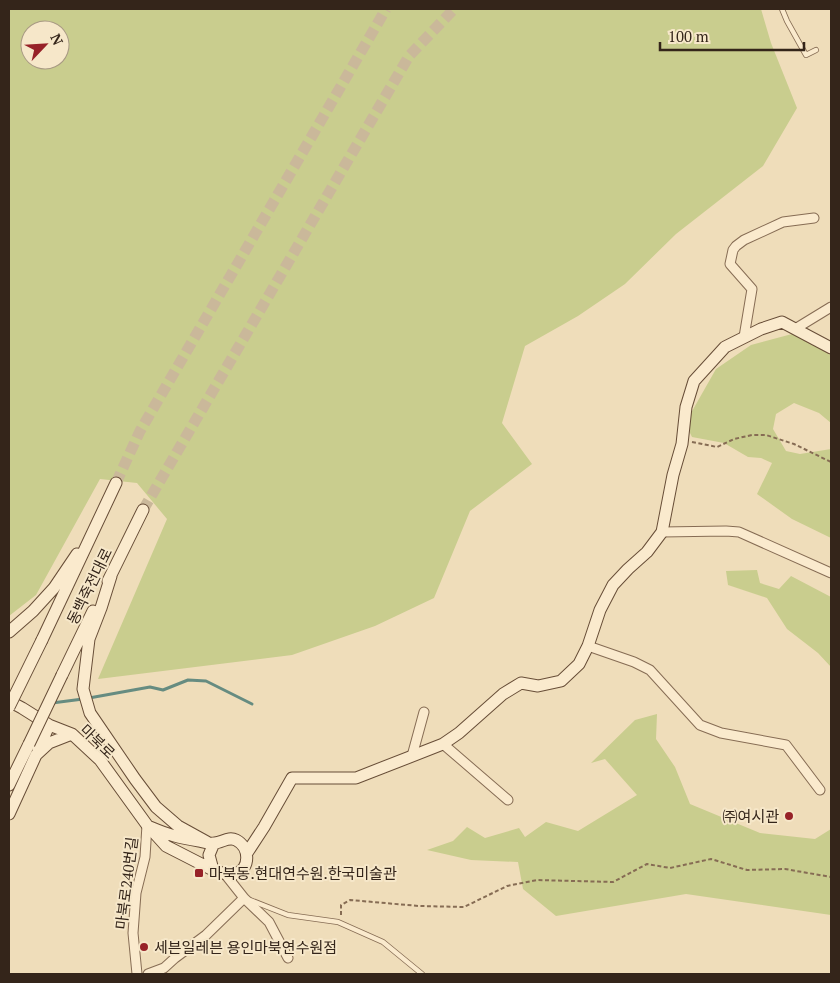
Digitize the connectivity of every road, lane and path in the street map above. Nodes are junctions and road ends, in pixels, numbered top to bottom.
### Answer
1 (782, 9) edge
2 (816, 50) dead end
3 (814, 218) dead end
4 (831, 307) edge
5 (795, 329) junction
6 (744, 337) junction
7 (831, 348) edge
8 (682, 441) junction
9 (831, 462) edge
10 (116, 483) tunnel mouth
11 (143, 510) tunnel mouth
12 (662, 532) junction
13 (93, 533) junction
14 (831, 573) edge
15 (111, 576) junction
16 (9, 632) edge
17 (588, 646) junction
18 (9, 702) edge
19 (9, 707) edge
20 (424, 712) dead end
21 (49, 724) junction
22 (72, 734) junction
23 (443, 744) junction
24 (36, 755) junction
25 (412, 756) junction
26 (9, 785) edge
27 (820, 790) dead end
28 (508, 800) dead end
29 (9, 814) edge
30 (146, 825) junction
31 (210, 843) junction
32 (247, 853) junction
33 (213, 870) junction
34 (225, 874) junction
35 (831, 877) edge
36 (244, 898) junction
37 (341, 923) junction
38 (288, 958) dead end
39 (137, 974) edge
40 (148, 974) edge
41 (422, 974) edge

1 - 2 lane
3 - 6 street
4 - 5 street
5 - 6 street
5 - 7 street
6 - 8 street
8 - 9 path
8 - 12 street
10 - 13 street, 동백죽전대로
11 - 15 street, 동백죽전대로
12 - 14 street
12 - 17 street
13 - 16 street
13 - 19 street, 동백죽전대로, bridge
15 - 26 street, 동백죽전대로, bridge
15 - 31 street
17 - 23 street
17 - 27 street
18 - 21 street, 마북로
20 - 25 street
21 - 22 street, 마북로
21 - 24 street
22 - 24 street
22 - 30 street, 마북로
23 - 25 street
23 - 28 street
24 - 29 street
25 - 32 street
30 - 31 street
30 - 33 street, 마북로
30 - 39 street, 마북로240번길
31 - 32 street
31 - 33 street
32 - 34 street
33 - 34 street
34 - 36 street
35 - 37 path
36 - 37 lane
36 - 38 street
36 - 40 street
37 - 41 lane

